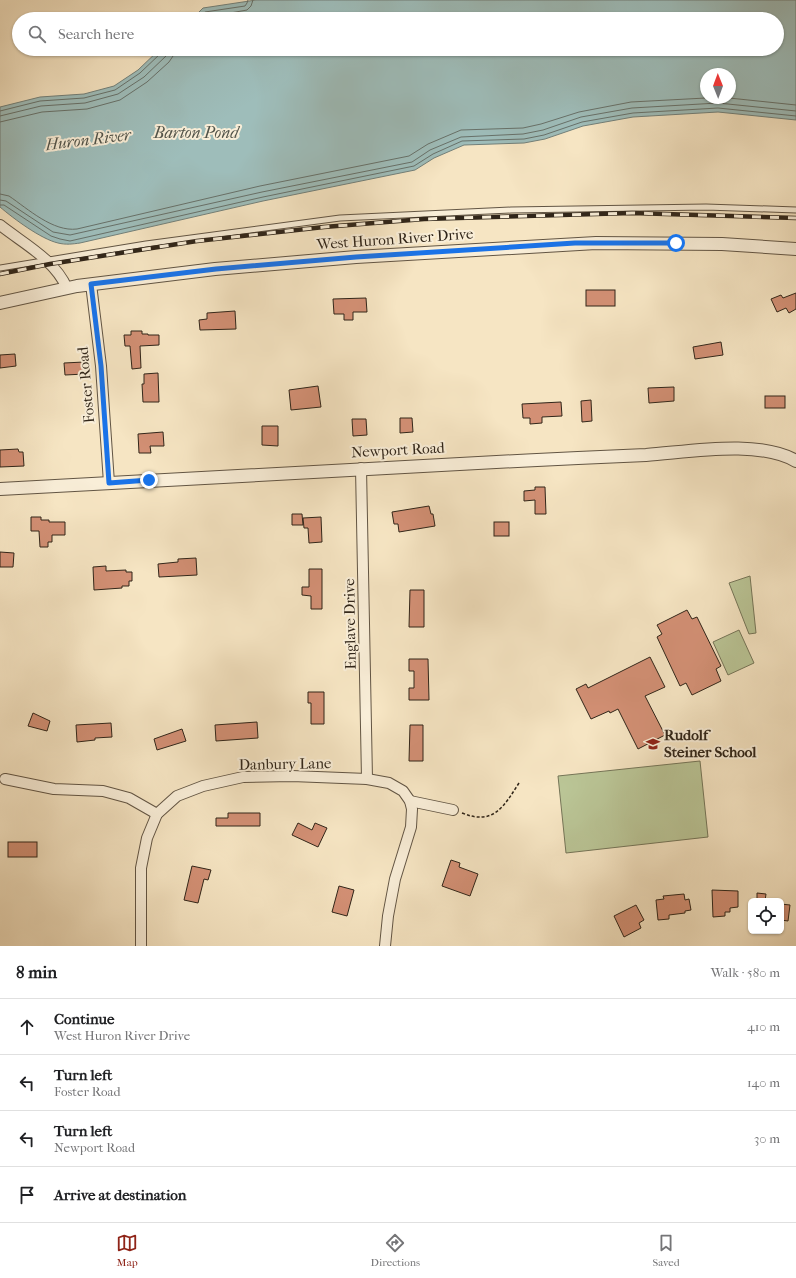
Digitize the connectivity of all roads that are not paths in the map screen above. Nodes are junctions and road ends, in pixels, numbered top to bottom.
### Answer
1 (796, 210) edge
2 (0, 225) edge
3 (796, 249) edge
4 (46, 260) junction
5 (0, 268) edge
6 (91, 284) junction
7 (67, 288) junction
8 (0, 303) edge
9 (796, 461) edge
10 (361, 468) junction
11 (109, 483) junction
12 (0, 489) edge
13 (5, 779) dead end
14 (367, 779) junction
15 (410, 801) junction
16 (453, 810) road end
17 (156, 814) junction
18 (141, 946) edge
19 (386, 946) edge

1 - 4 lane
2 - 4 street
3 - 6 street, West Huron River Drive
4 - 5 lane
4 - 7 street
6 - 7 street, West Huron River Drive
6 - 11 street, Foster Road
7 - 8 street, West Huron River Drive
9 - 10 street, Newport Road
10 - 11 street, Newport Road
10 - 14 street, Englave Drive
11 - 12 street, Newport Road
13 - 17 street
14 - 15 street, Danbury Lane
14 - 17 street, Danbury Lane
15 - 16 street
15 - 19 street
17 - 18 street, Danbury Lane

